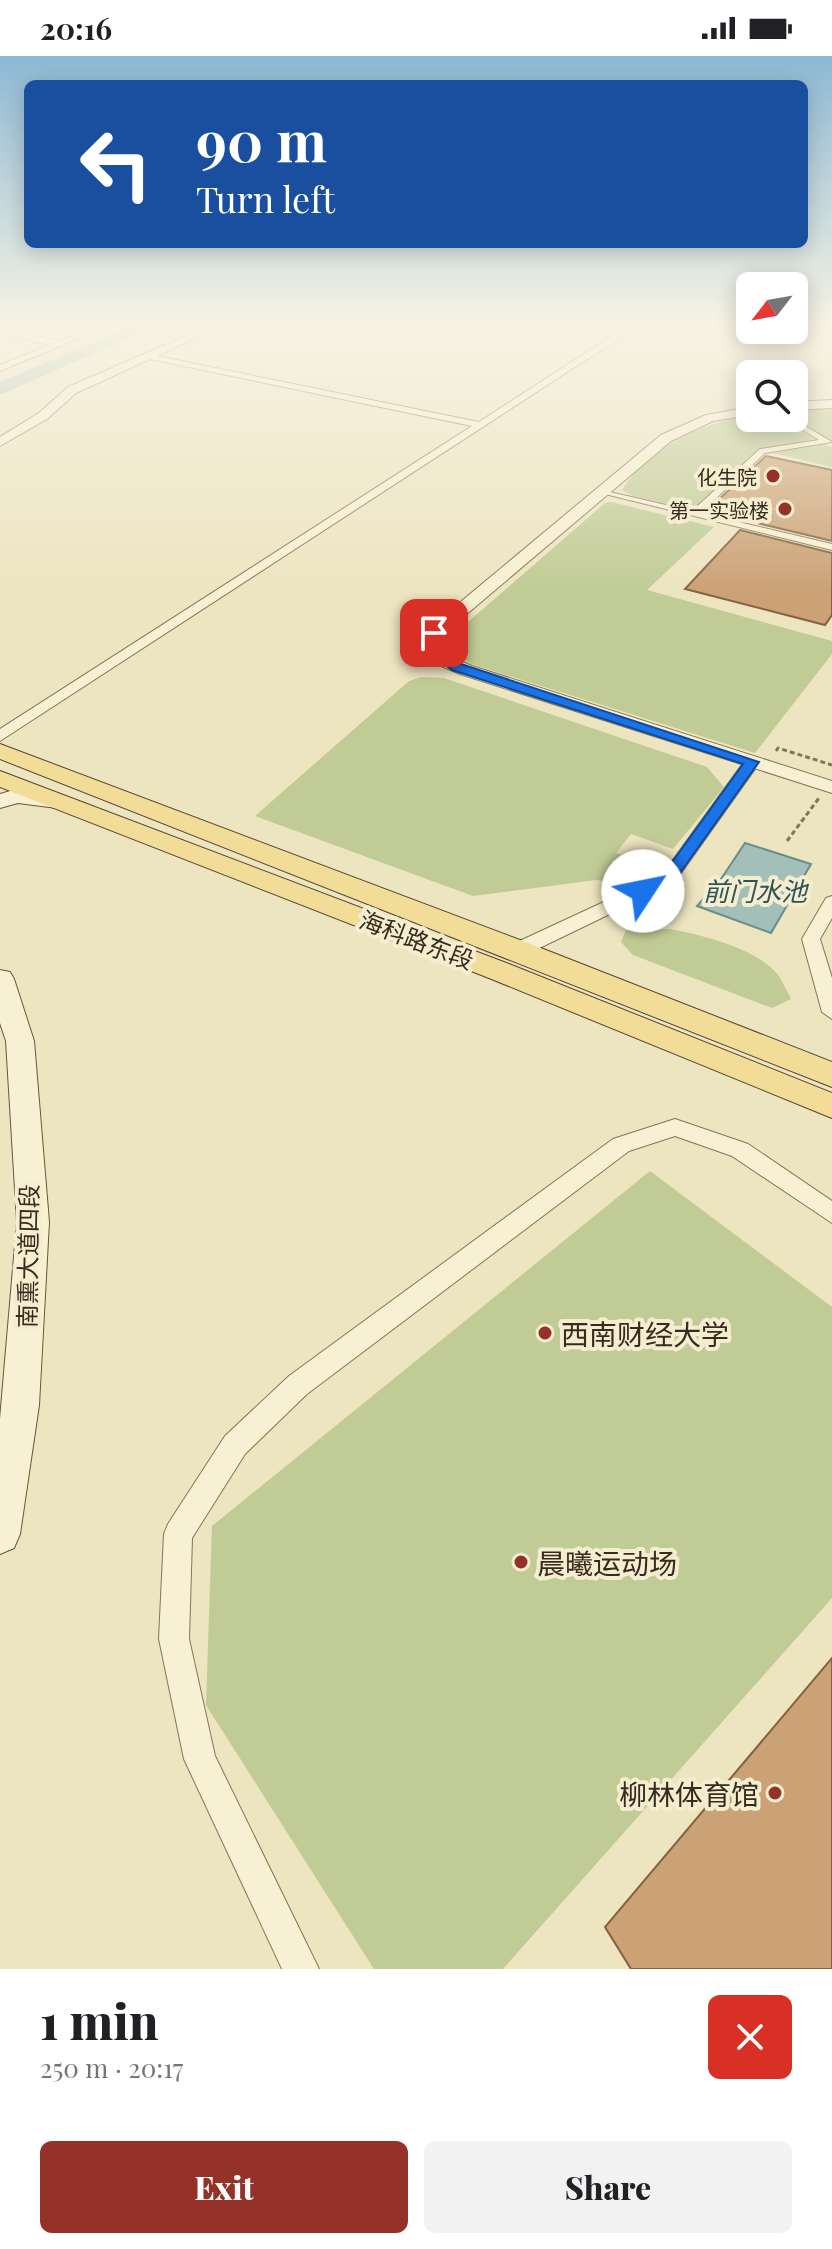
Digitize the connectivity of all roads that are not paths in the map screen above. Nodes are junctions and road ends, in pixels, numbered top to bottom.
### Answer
1 (44, 415) edge
2 (434, 415) edge
3 (496, 415) edge
4 (726, 415) edge
5 (481, 425) junction
6 (808, 430) edge
7 (0, 442) edge
8 (829, 442) edge
9 (601, 492) junction
10 (694, 514) junction
11 (832, 547) edge
12 (0, 736) edge
13 (0, 751) edge
14 (752, 762) junction
15 (0, 778) edge
16 (830, 786) edge
17 (0, 801) edge
18 (57, 801) junction
19 (832, 902) edge
20 (518, 950) junction
21 (0, 979) edge
22 (832, 1012) edge
23 (832, 1075) edge
24 (832, 1106) edge
25 (832, 1213) edge
26 (0, 1534) edge
27 (301, 1969) edge

1 - 7 street
2 - 5 street
3 - 5 street
4 - 9 street
5 - 12 street
6 - 8 street
8 - 10 street
9 - 10 street
9 - 14 street
10 - 11 street
13 - 20 main road, 海科路东段
14 - 16 street
14 - 20 street
15 - 18 main road, 海科路东段
17 - 18 main road
18 - 24 main road, 海科路东段
19 - 22 street
20 - 23 main road, 海科路东段
21 - 26 main road, 南熏大道四段
25 - 27 street

